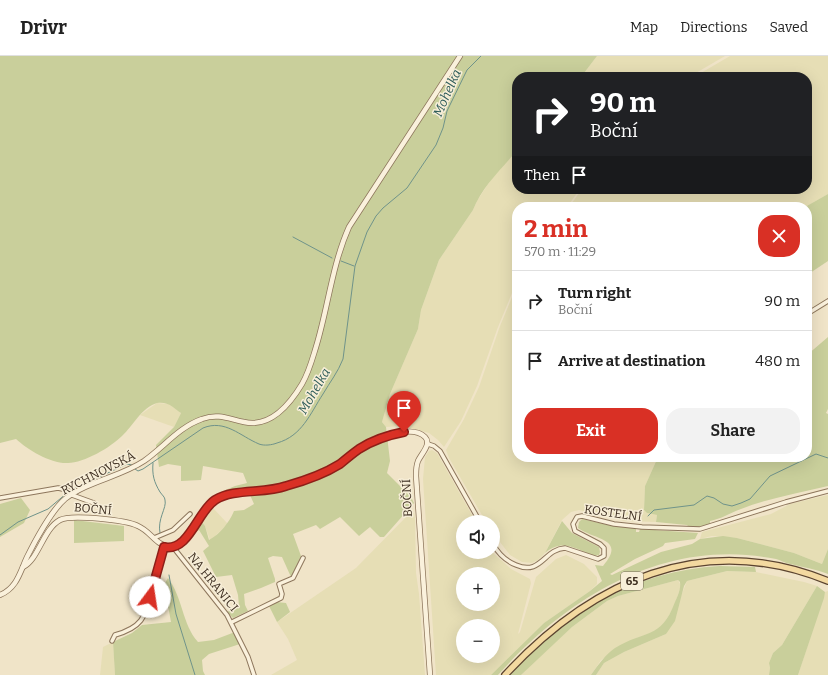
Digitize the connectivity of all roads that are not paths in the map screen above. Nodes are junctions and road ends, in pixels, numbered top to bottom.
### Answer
1 (460, 56) edge
2 (828, 301) edge
3 (812, 311) edge
4 (428, 444) junction
5 (828, 491) edge
6 (70, 492) junction
7 (0, 498) edge
8 (94, 503) dead end
9 (190, 514) dead end
10 (476, 515) edge
11 (154, 538) junction
12 (164, 547) junction
13 (173, 547) junction
14 (500, 553) edge
15 (303, 558) dead end
16 (22, 568) junction
17 (828, 581) edge
18 (0, 595) edge
19 (232, 622) junction
20 (112, 641) dead end
21 (254, 675) edge
22 (430, 675) edge
23 (505, 675) edge

1 - 6 street, RYCHNOVSKÁ
2 - 3 street
4 - 10 street
4 - 13 street
4 - 22 street, BOČNÍ
5 - 14 street, KOSTELNÍ
6 - 7 street
6 - 8 street
6 - 16 street, RYCHNOVSKÁ
9 - 11 street
11 - 12 street, BOČNÍ
11 - 16 street, BOČNÍ
12 - 13 street
12 - 20 street
13 - 19 street, NA HRANICI
15 - 19 street
16 - 18 street, RYCHNOVSKÁ
17 - 23 main road, 65
19 - 21 street, NA HRANICI

